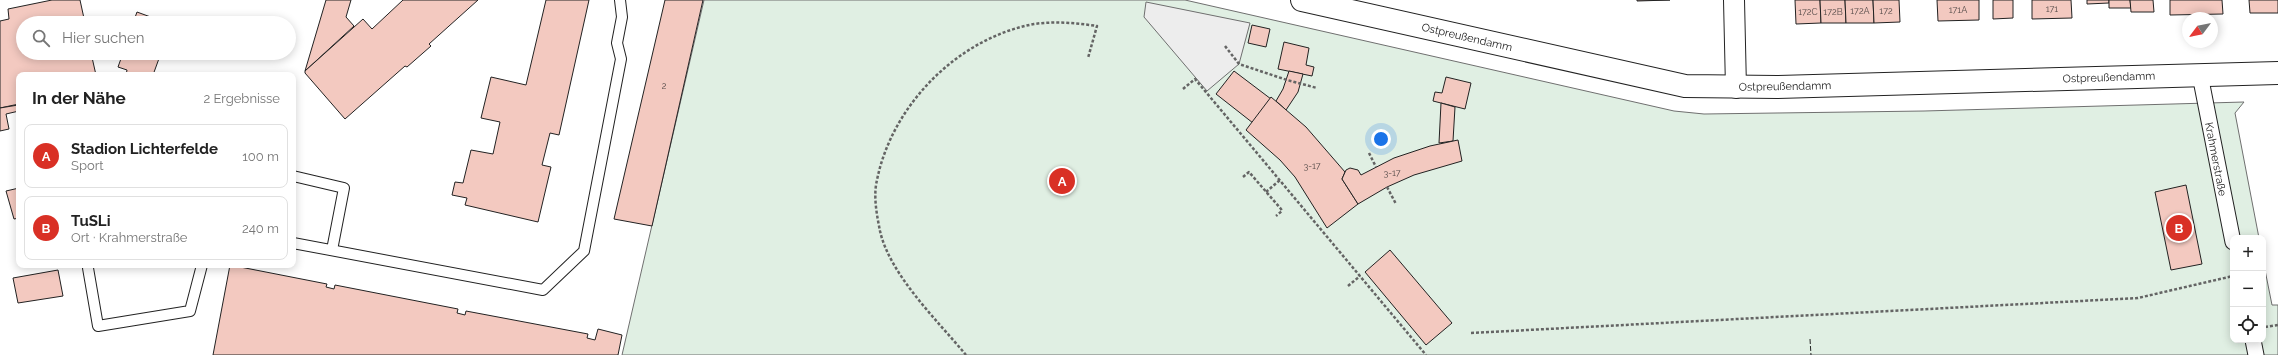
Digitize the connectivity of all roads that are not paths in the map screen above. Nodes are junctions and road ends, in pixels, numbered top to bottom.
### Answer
1 (620, 0) edge
2 (1302, 0) edge
3 (1734, 0) edge
4 (2278, 73) edge
5 (2200, 75) junction
6 (1736, 88) junction
7 (296, 177) edge
8 (2232, 235) edge
9 (296, 244) edge
10 (332, 250) junction
11 (88, 268) dead end
12 (201, 268) edge
13 (2253, 343) edge
14 (2256, 355) edge

1 - 10 lane
2 - 6 street, Ostpreußendamm
3 - 6 street
4 - 5 street, Ostpreußendamm
5 - 6 street, Ostpreußendamm
5 - 8 street, Krahmerstraße
7 - 10 lane
9 - 10 lane
11 - 12 lane
13 - 14 street

